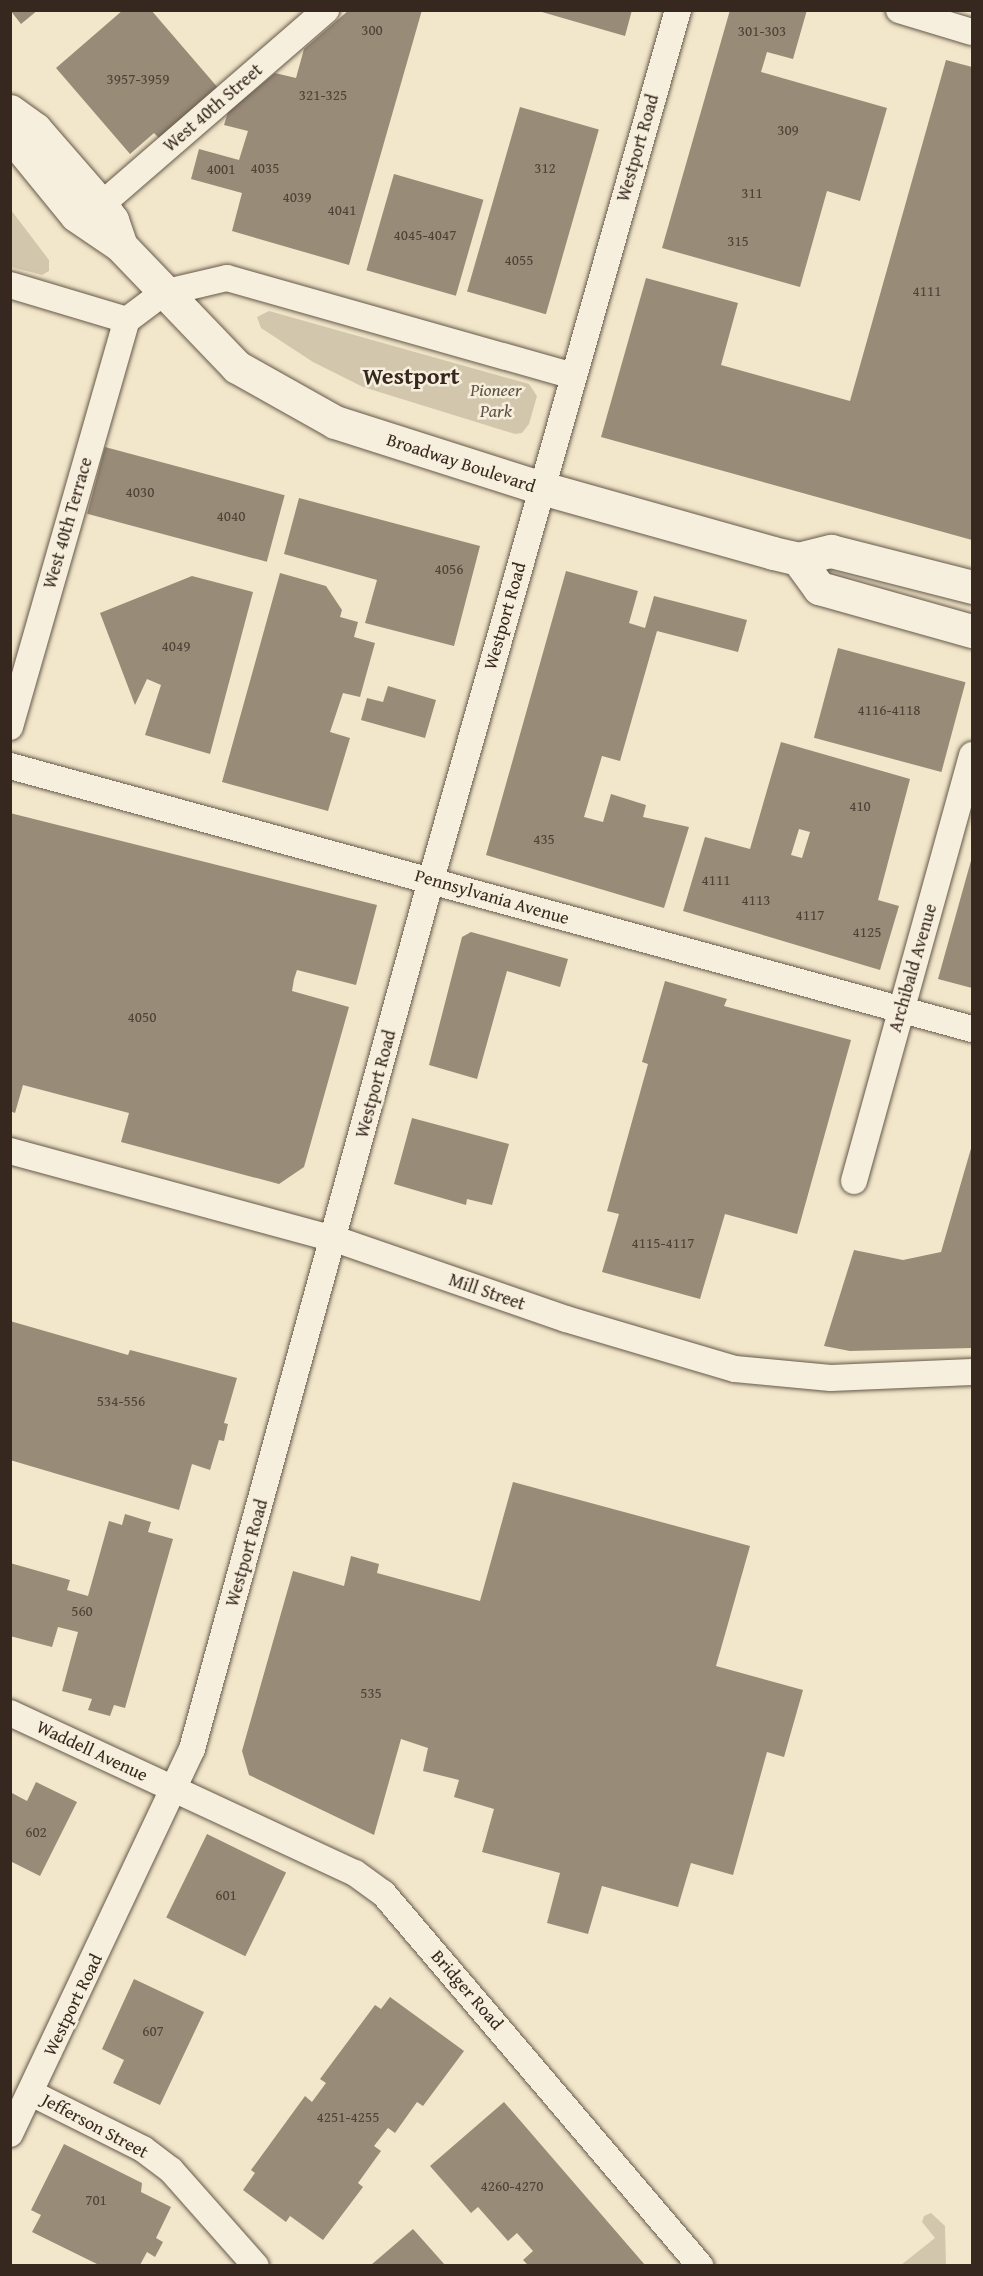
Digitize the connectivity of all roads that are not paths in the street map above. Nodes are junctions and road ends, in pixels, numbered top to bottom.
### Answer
1 (326, 10) edge
2 (678, 10) edge
3 (898, 10) edge
4 (972, 32) edge
5 (10, 111) edge
6 (10, 134) edge
7 (101, 205) junction
8 (120, 245) junction
9 (10, 285) edge
10 (163, 293) junction
11 (126, 320) junction
12 (573, 376) junction
13 (542, 488) junction
14 (798, 559) junction
15 (972, 587) edge
16 (972, 631) edge
17 (10, 727) edge
18 (972, 755) edge
19 (10, 765) edge
20 (431, 880) junction
21 (901, 1009) junction
22 (972, 1029) edge
23 (10, 1151) edge
24 (854, 1181) dead end
25 (335, 1239) junction
26 (972, 1372) edge
27 (10, 1713) edge
28 (174, 1790) junction
29 (31, 2093) junction
30 (10, 2134) edge
31 (256, 2265) edge
32 (701, 2265) edge

1 - 7 street, West 40th Street
2 - 12 street, Westport Road
3 - 4 street
5 - 7 main road, Broadway Boulevard
6 - 8 main road, Broadway Boulevard
7 - 8 main road, Broadway Boulevard
8 - 10 main road, Broadway Boulevard
9 - 11 street
10 - 11 street
10 - 12 street
10 - 13 main road, Broadway Boulevard
11 - 17 street, West 40th Terrace
12 - 13 street, Westport Road
13 - 14 main road, Broadway Boulevard
13 - 20 street, Westport Road
14 - 15 main road
14 - 16 main road
18 - 21 street, Archibald Avenue
19 - 20 street, Pennsylvania Avenue
20 - 21 street, Pennsylvania Avenue
20 - 25 street, Westport Road
21 - 22 street, Pennsylvania Avenue
21 - 24 street, Archibald Avenue
23 - 25 street, Mill Street
25 - 26 street, Mill Street
25 - 28 street, Westport Road
27 - 28 street, Waddell Avenue
28 - 29 street, Westport Road
28 - 32 street, Bridger Road
29 - 30 street, Westport Road
29 - 31 street, Jefferson Street

